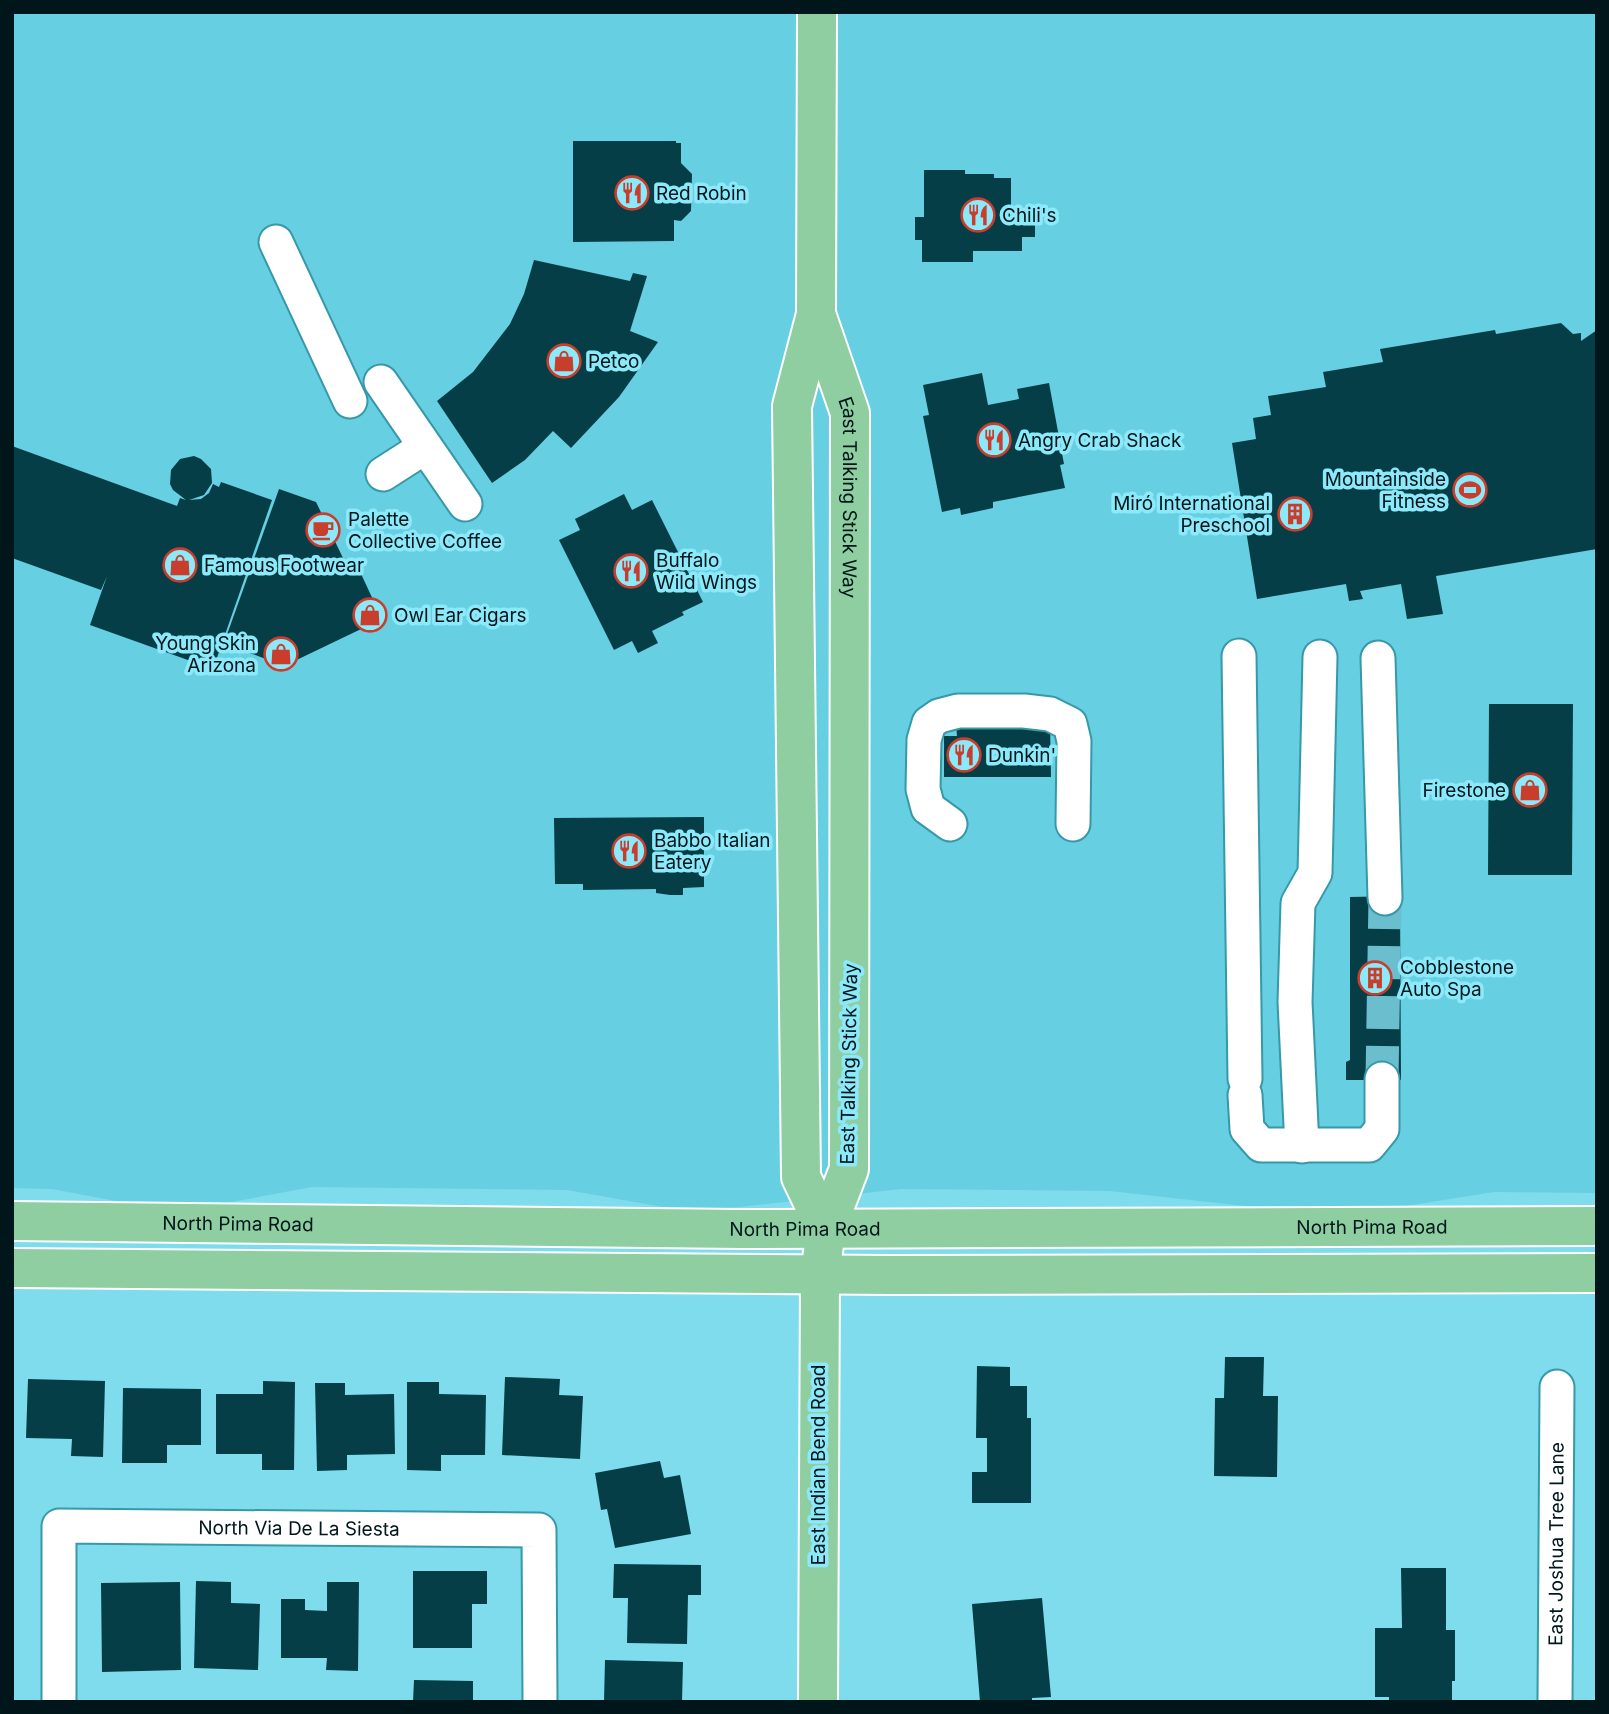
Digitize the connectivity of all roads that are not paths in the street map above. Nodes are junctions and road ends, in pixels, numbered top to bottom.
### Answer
1 (817, 12) edge
2 (276, 242) dead end
3 (816, 314) junction
4 (381, 382) dead end
5 (350, 401) dead end
6 (425, 447) junction
7 (793, 451) junction
8 (383, 474) dead end
9 (465, 504) dead end
10 (1239, 656) dead end
11 (1321, 657) dead end
12 (1378, 658) dead end
13 (850, 668) junction
14 (950, 824) dead end
15 (1073, 824) dead end
16 (1385, 898) tunnel mouth
17 (1244, 978) junction
18 (1298, 1041) junction
19 (1382, 1079) tunnel mouth
20 (1302, 1146) junction
21 (12, 1221) edge
22 (247, 1224) junction
23 (1597, 1226) edge
24 (826, 1229) junction
25 (12, 1249) edge
26 (12, 1268) edge
27 (1597, 1273) edge
28 (820, 1275) junction
29 (1557, 1387) dead end
30 (59, 1702) edge
31 (540, 1702) edge
32 (818, 1702) edge
33 (1555, 1702) edge

1 - 3 main road, East Talking Stick Way
2 - 5 street
3 - 7 main road, East Talking Stick Way
3 - 13 main road, East Talking Stick Way
4 - 6 street
6 - 8 street
6 - 9 street
7 - 13 main road
7 - 24 main road, East Talking Stick Way
10 - 17 street
11 - 18 street
12 - 16 street
13 - 24 main road, East Talking Stick Way
14 - 15 street
17 - 18 street
17 - 20 street
18 - 20 street
19 - 20 street
21 - 22 main road, North Pima Road
22 - 24 main road, North Pima Road
22 - 25 main road
23 - 24 main road, North Pima Road
24 - 28 main road, East Indian Bend Road
26 - 28 main road
27 - 28 main road
28 - 32 main road, East Indian Bend Road
29 - 33 street, East Joshua Tree Lane
30 - 31 street, North Via De La Siesta

